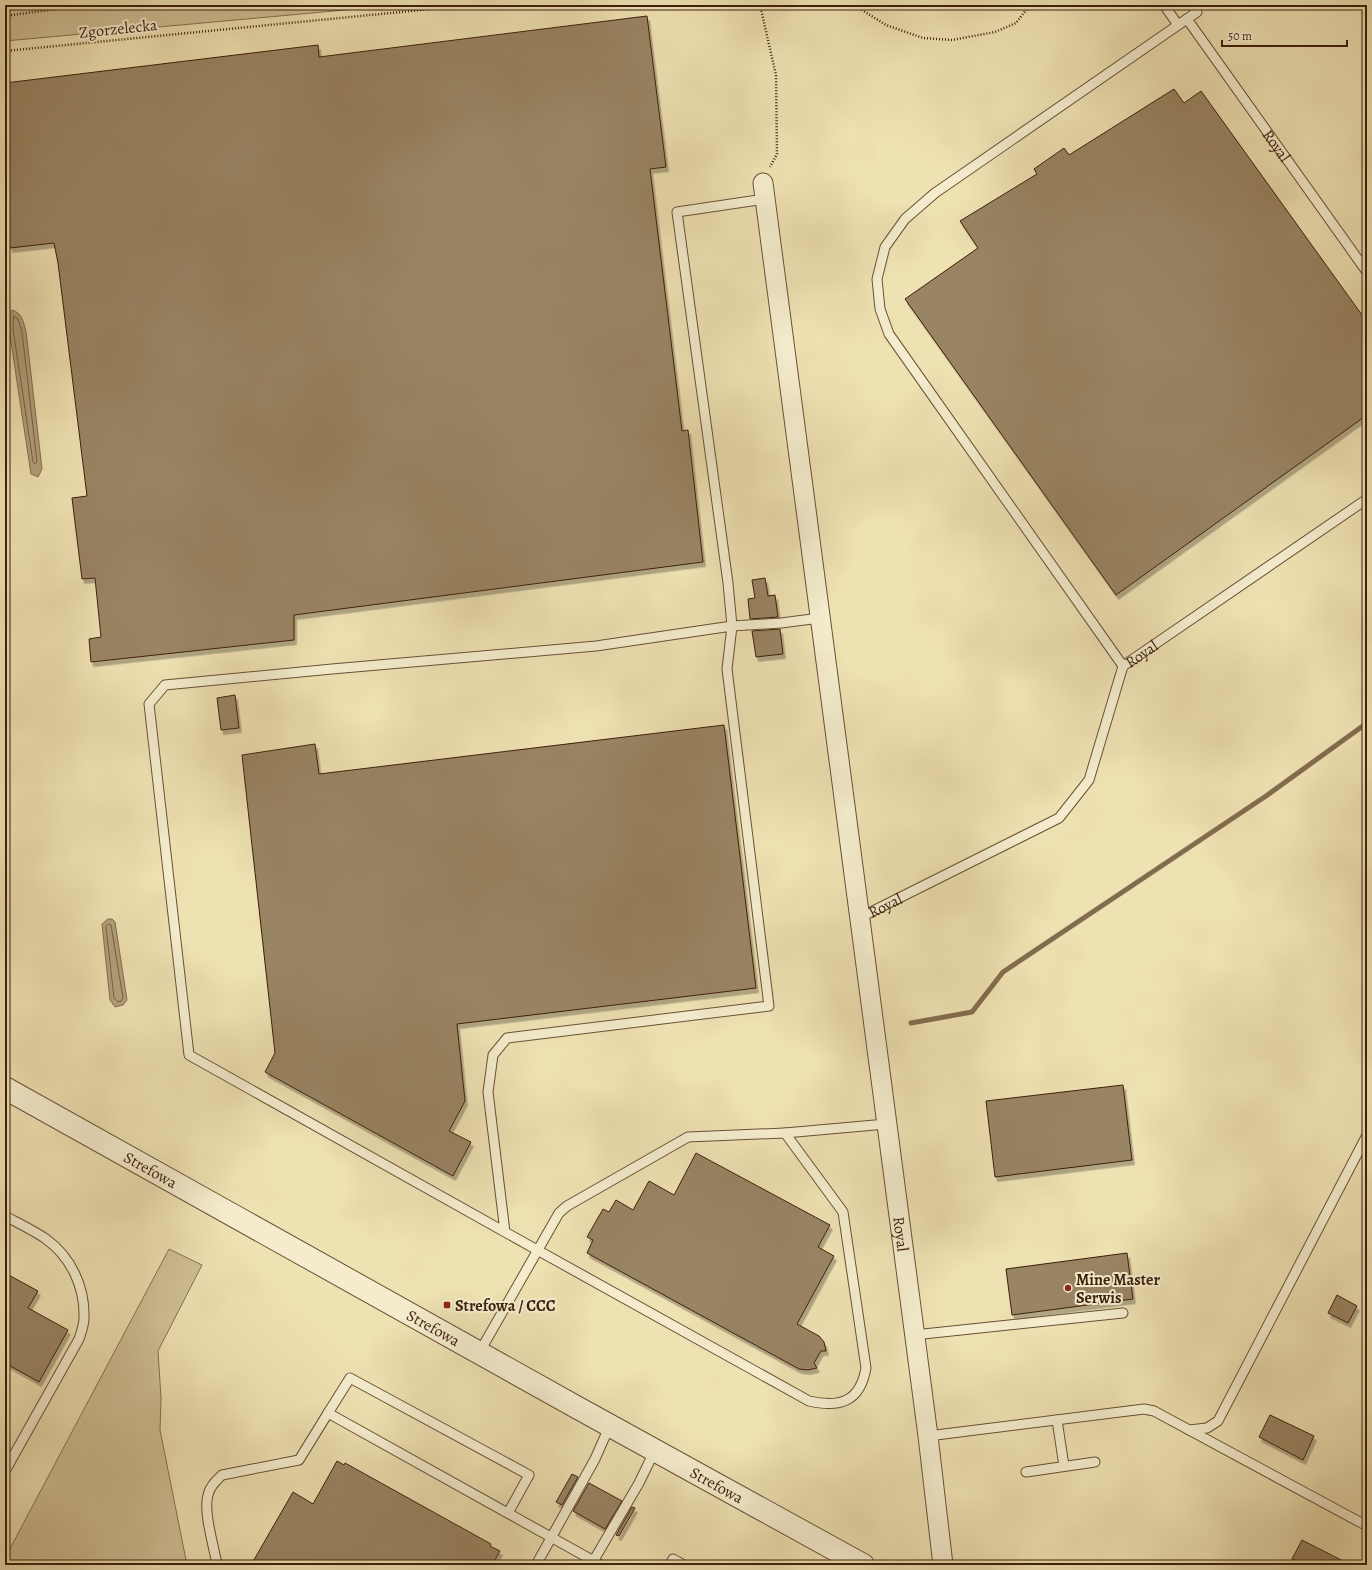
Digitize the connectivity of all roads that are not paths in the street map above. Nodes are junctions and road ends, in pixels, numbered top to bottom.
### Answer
1 (1164, 5) edge
2 (1195, 8) edge
3 (1187, 19) junction
4 (1178, 25) junction
5 (764, 191) joint
6 (1367, 272) edge
7 (1367, 499) edge
8 (820, 618) junction
9 (732, 626) junction
10 (1123, 666) junction
11 (859, 918) junction
12 (5, 1088) edge
13 (886, 1124) junction
14 (785, 1133) junction
15 (1367, 1135) edge
16 (5, 1216) edge
17 (505, 1232) junction
18 (538, 1251) junction
19 (1122, 1313) dead end
20 (914, 1334) junction
21 (479, 1353) junction
22 (328, 1413) junction
23 (1057, 1420) junction
24 (610, 1425) junction
25 (1189, 1430) junction
26 (928, 1436) junction
27 (655, 1450) junction
28 (1096, 1462) dead end
29 (1064, 1466) junction
30 (5, 1471) edge
31 (1026, 1472) dead end
32 (508, 1513) junction
33 (1367, 1526) edge
34 (551, 1537) junction
35 (595, 1564) edge
36 (217, 1565) edge
37 (536, 1565) edge
38 (670, 1565) edge
39 (684, 1565) edge
40 (863, 1565) edge
41 (943, 1565) edge

1 - 4 lane
2 - 3 lane
3 - 4 lane
3 - 6 lane, Royal
4 - 10 lane
5 - 8 street
5 - 9 lane
7 - 10 lane, Royal
8 - 9 lane
8 - 11 street
9 - 17 lane
9 - 17 lane
10 - 11 lane, Royal
11 - 13 street, Royal
12 - 21 street, Strefowa
13 - 14 lane
13 - 20 street, Royal
14 - 18 lane
14 - 18 lane
15 - 25 lane
16 - 30 lane
17 - 18 lane
18 - 21 lane
19 - 20 lane
20 - 26 street, Royal
21 - 24 street, Strefowa
22 - 32 lane
22 - 32 lane
22 - 36 lane
23 - 25 lane
23 - 26 lane
23 - 29 lane
24 - 27 street, Strefowa
24 - 34 lane
25 - 33 lane
26 - 41 street, Royal
27 - 35 lane
27 - 40 street, Strefowa
28 - 29 lane
29 - 31 lane
32 - 34 lane
34 - 35 lane
34 - 37 lane
38 - 39 lane

